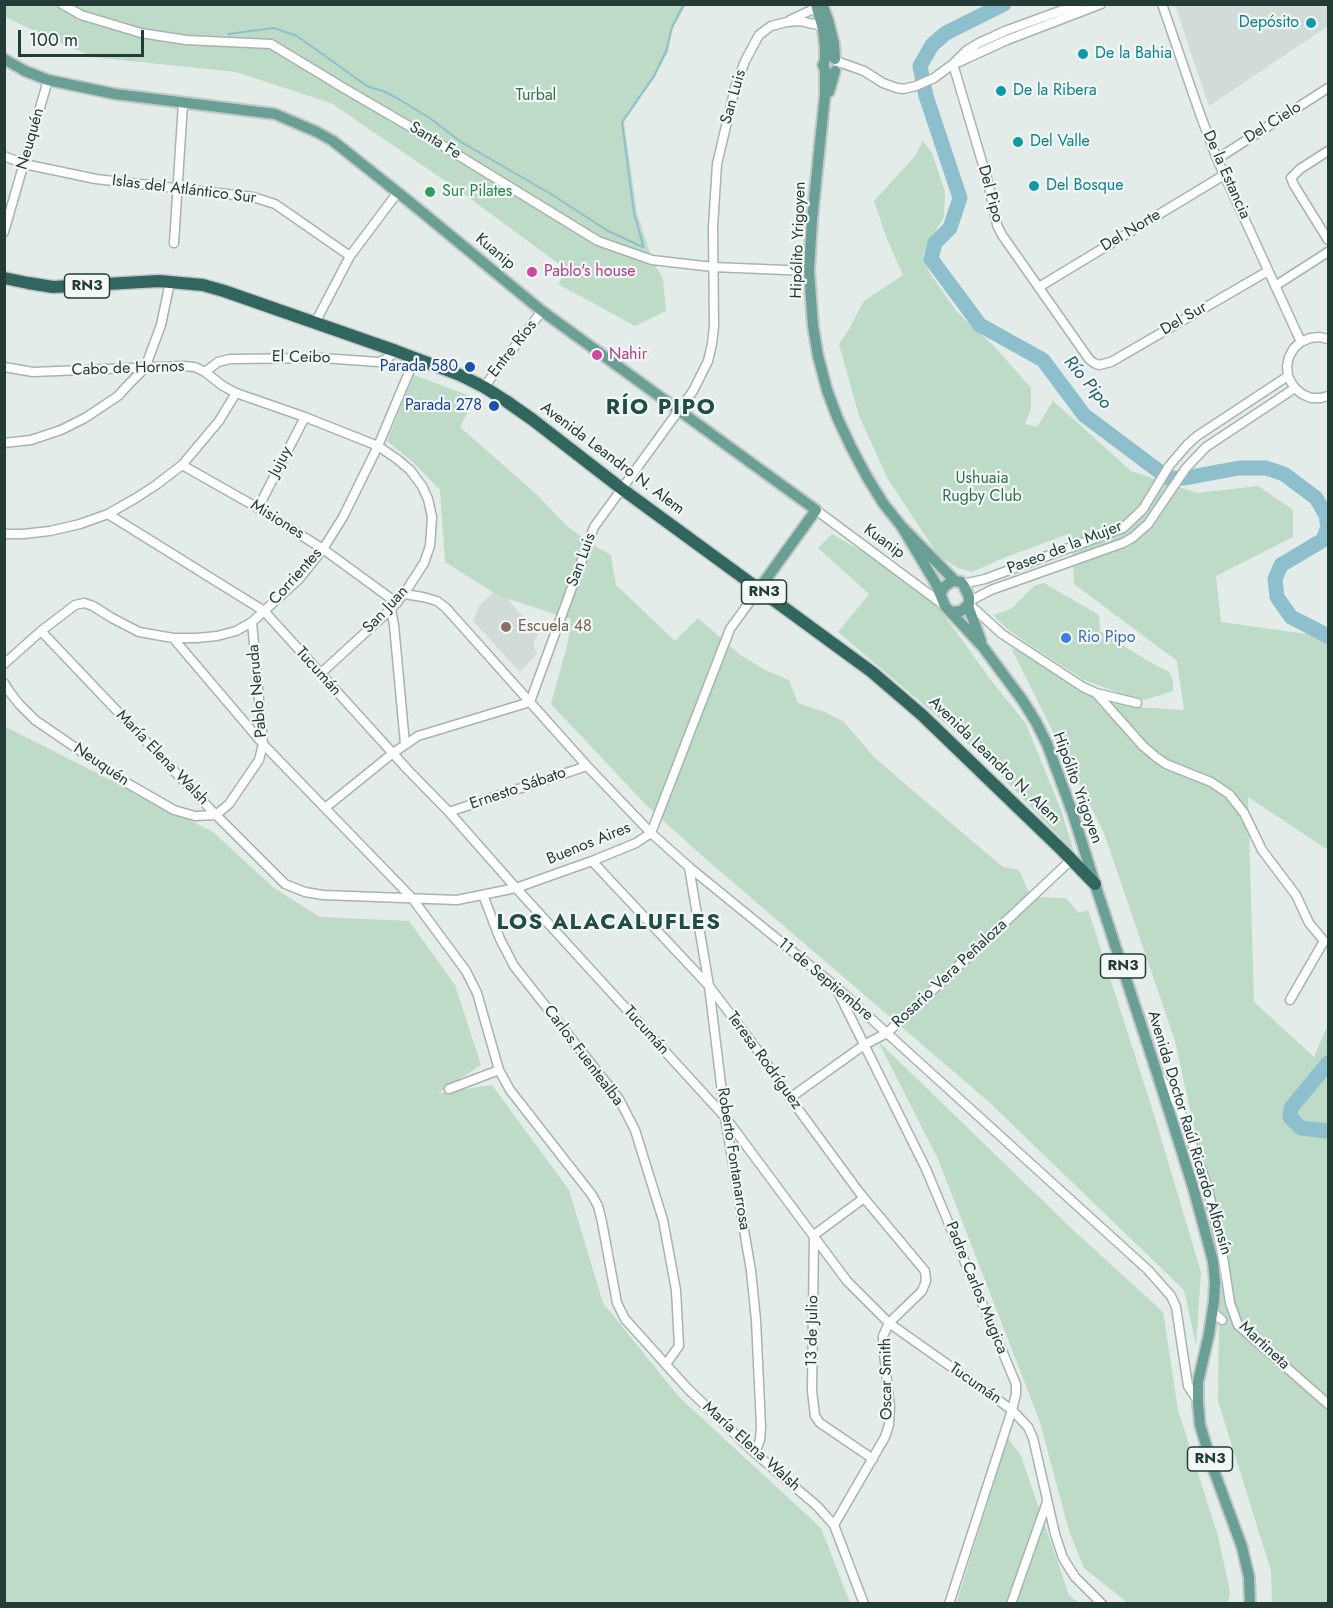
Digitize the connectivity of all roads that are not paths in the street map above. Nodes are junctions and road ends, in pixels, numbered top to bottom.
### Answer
1 (62, 4) edge
2 (1101, 4) edge
3 (1162, 4) edge
4 (819, 6) edge
5 (1084, 6) edge
6 (787, 22) junction
7 (822, 26) junction
8 (4, 59) edge
9 (953, 64) junction
10 (832, 65) junction
11 (48, 80) junction
12 (1329, 88) edge
13 (183, 103) junction
14 (1329, 151) edge
15 (4, 156) edge
16 (1217, 159) junction
17 (24, 164) junction
18 (1224, 175) junction
19 (177, 188) junction
20 (398, 192) junction
21 (4, 232) edge
22 (1329, 240) edge
23 (174, 243) dead end
24 (1329, 252) edge
25 (350, 256) junction
26 (713, 267) junction
27 (1268, 270) junction
28 (809, 271) junction
29 (4, 278) edge
30 (170, 282) junction
31 (1275, 286) junction
32 (1039, 287) junction
33 (542, 311) junction
34 (315, 323) junction
35 (1329, 339) edge
36 (1301, 342) junction
37 (396, 351) junction
38 (415, 358) junction
39 (1099, 365) joint
40 (4, 367) edge
41 (145, 368) junction
42 (205, 372) junction
43 (1288, 376) junction
44 (484, 387) junction
45 (1295, 388) junction
46 (236, 393) junction
47 (1329, 396) edge
48 (680, 410) junction
49 (305, 417) junction
50 (4, 443) edge
51 (378, 446) junction
52 (182, 465) junction
53 (622, 489) junction
54 (258, 508) junction
55 (816, 510) junction
56 (108, 514) junction
57 (902, 527) junction
58 (4, 534) edge
59 (323, 549) junction
60 (958, 581) junction
61 (759, 589) junction
62 (941, 593) junction
63 (404, 594) junction
64 (969, 604) junction
65 (394, 606) junction
66 (949, 609) junction
67 (264, 611) junction
68 (252, 622) junction
69 (41, 631) junction
70 (173, 638) junction
71 (983, 647) junction
72 (4, 664) edge
73 (320, 674) junction
74 (4, 683) edge
75 (1096, 693) junction
76 (530, 702) junction
77 (1137, 703) dead end
78 (263, 744) junction
79 (405, 744) junction
80 (393, 753) junction
81 (587, 766) junction
82 (325, 808) junction
83 (449, 812) junction
84 (216, 815) junction
85 (651, 833) junction
86 (1071, 860) junction
87 (592, 861) junction
88 (689, 867) junction
89 (285, 884) joint
90 (1095, 884) junction
91 (516, 888) junction
92 (483, 895) junction
93 (412, 898) junction
94 (1326, 939) edge
95 (709, 986) junction
96 (835, 986) junction
97 (1290, 1000) dead end
98 (887, 1033) junction
99 (864, 1045) junction
100 (499, 1070) junction
101 (1156, 1070) junction
102 (449, 1089) dead end
103 (790, 1098) junction
104 (725, 1117) junction
105 (864, 1198) junction
106 (814, 1235) junction
107 (925, 1271) joint
108 (1213, 1311) junction
109 (1221, 1320) dead end
110 (889, 1323) junction
111 (666, 1364) junction
112 (1198, 1401) junction
113 (1329, 1404) edge
114 (1012, 1410) junction
115 (755, 1453) junction
116 (873, 1459) junction
117 (1048, 1501) junction
118 (834, 1525) junction
119 (864, 1604) edge
120 (949, 1604) edge
121 (1011, 1604) edge
122 (1102, 1604) edge
123 (1250, 1604) edge

1 - 26 street, Santa Fe
2 - 5 street
3 - 16 street, De la Estancia
4 - 6 street, San Luis
4 - 7 main road, Hipólito Yrigoyen
4 - 10 main road, Hipólito Yrigoyen
5 - 9 street
6 - 7 street, San Luis
6 - 26 street, San Luis
7 - 10 main road, Hipólito Yrigoyen
8 - 11 main road, Kuanip
9 - 10 street
9 - 32 street, Del Pipo
10 - 28 main road, Hipólito Yrigoyen
11 - 13 main road, Kuanip
11 - 17 street, Neuquén
12 - 16 street, Del Cielo
13 - 19 street
13 - 20 main road, Kuanip
14 - 22 street
15 - 17 street, Islas del Atlántico Sur
16 - 18 street, De la Estancia
17 - 19 street, Islas del Atlántico Sur
17 - 21 street, Neuquén
18 - 27 street, De la Estancia
18 - 32 street, Del Norte
19 - 23 street
19 - 25 street, Islas del Atlántico Sur
20 - 25 street
20 - 33 main road, Kuanip
24 - 31 street
25 - 34 street
26 - 28 street, Santa Fe
26 - 48 street, San Luis
27 - 31 street, De la Estancia
27 - 39 street, Del Sur
28 - 57 main road, Hipólito Yrigoyen
29 - 30 highway, Avenida Leandro N. Alem / RN3
30 - 34 highway, Avenida Leandro N. Alem / RN3
30 - 41 street
31 - 36 street, De la Estancia
32 - 39 street, Del Pipo
33 - 44 street, Entre Ríos
33 - 48 main road, Kuanip
34 - 37 highway, Avenida Leandro N. Alem / RN3
35 - 36 street
36 - 43 street
37 - 38 highway, Avenida Leandro N. Alem / RN3
37 - 42 street, El Ceibo
38 - 44 highway, Avenida Leandro N. Alem / RN3
38 - 51 street, Corrientes
40 - 41 street, Cabo de Hornos
41 - 42 street, Cabo de Hornos
41 - 50 street
42 - 46 street, Cabo de Hornos
43 - 45 street
43 - 60 street, Paseo de la Mujer
44 - 53 highway, Avenida Leandro N. Alem / RN3
45 - 47 street
45 - 64 street, Paseo de la Mujer
46 - 49 street, Cabo de Hornos
46 - 52 street
48 - 53 street, San Luis
48 - 55 main road, Kuanip
49 - 51 street, Cabo de Hornos
49 - 54 street, Jujuy
51 - 59 street, Corrientes
51 - 63 street, San Juan
52 - 54 street, Misiones
52 - 56 street
53 - 61 highway, Avenida Leandro N. Alem / RN3
53 - 76 street, San Luis
54 - 59 street, Misiones
55 - 61 main road, Buenos Aires
55 - 66 street, Kuanip
56 - 58 street
56 - 67 street, Tucumán
57 - 60 main road, Hipólito Yrigoyen
57 - 62 main road, Hipólito Yrigoyen
59 - 65 street, Misiones
59 - 67 street, Corrientes
60 - 62 main road
60 - 64 main road
61 - 85 street, Buenos Aires
61 - 86 highway, Avenida Leandro N. Alem / RN3
62 - 66 main road
63 - 65 street, San Juan
63 - 76 street, 11 de Septiembre
64 - 66 main road
64 - 71 main road, Hipólito Yrigoyen
64 - 75 street
65 - 73 street, San Juan
65 - 79 street
66 - 71 main road, Hipólito Yrigoyen
67 - 68 street, Corrientes
67 - 73 street, Tucumán
68 - 70 street, Corrientes
68 - 78 street, Pablo Neruda
69 - 70 street, Corrientes
69 - 72 street
69 - 84 street, María Elena Walsh
70 - 78 street
71 - 90 main road, Hipólito Yrigoyen
73 - 80 street, Tucumán
74 - 84 street, Neuquén
75 - 77 street
75 - 94 street
76 - 79 street
76 - 81 street, 11 de Septiembre
78 - 82 street
78 - 84 street, Pablo Neruda
79 - 80 street
80 - 82 street
80 - 83 street, Tucumán
81 - 83 street, Ernesto Sábato
81 - 85 street, 11 de Septiembre
82 - 93 street
83 - 91 street, Tucumán
84 - 89 street, María Elena Walsh
85 - 87 street, Buenos Aires
85 - 88 street, 11 de Septiembre
86 - 90 highway, Avenida Leandro N. Alem / RN3
86 - 98 street, Rosario Vera Peñaloza
87 - 91 street, Buenos Aires
87 - 95 street, Teresa Rodríguez
88 - 95 street, Roberto Fontanarrosa
88 - 96 street, 11 de Septiembre
89 - 93 street, Buenos Aires
90 - 101 main road, Avenida Doctor Raúl Ricardo Alfonsín / RN3
91 - 92 street, Buenos Aires
91 - 104 street, Tucumán
92 - 93 street, Buenos Aires
92 - 111 street, Carlos Fuentealba
93 - 100 street
94 - 97 street
95 - 103 street, Teresa Rodríguez
95 - 104 street, Roberto Fontanarrosa
96 - 98 street, 11 de Septiembre
96 - 99 street, Padre Carlos Mugica
98 - 99 street, Rosario Vera Peñaloza
98 - 112 street, 11 de Septiembre
99 - 103 street, Rosario Vera Peñaloza
99 - 114 street, Padre Carlos Mugica
100 - 102 street
100 - 111 street, María Elena Walsh
101 - 108 main road, Avenida Doctor Raúl Ricardo Alfonsín / RN3
101 - 113 street, Martineta
103 - 105 street, Teresa Rodríguez
104 - 106 street, Tucumán
104 - 115 street, Roberto Fontanarrosa
105 - 106 street
105 - 107 street, Teresa Rodríguez
106 - 110 street, Tucumán
106 - 116 street, 13 de Julio
107 - 110 street, Oscar Smith
108 - 109 street, Martineta
108 - 112 main road, Avenida Doctor Raúl Ricardo Alfonsín / RN3
110 - 114 street, Tucumán
110 - 116 street, Oscar Smith
111 - 115 street, María Elena Walsh
112 - 123 main road, Avenida Doctor Raúl Ricardo Alfonsín / RN3
114 - 117 street, Tucumán
114 - 120 street, Padre Carlos Mugica
115 - 118 street, María Elena Walsh
116 - 118 street, Oscar Smith
117 - 121 street
117 - 122 street, Tucumán
118 - 119 street, María Elena Walsh

